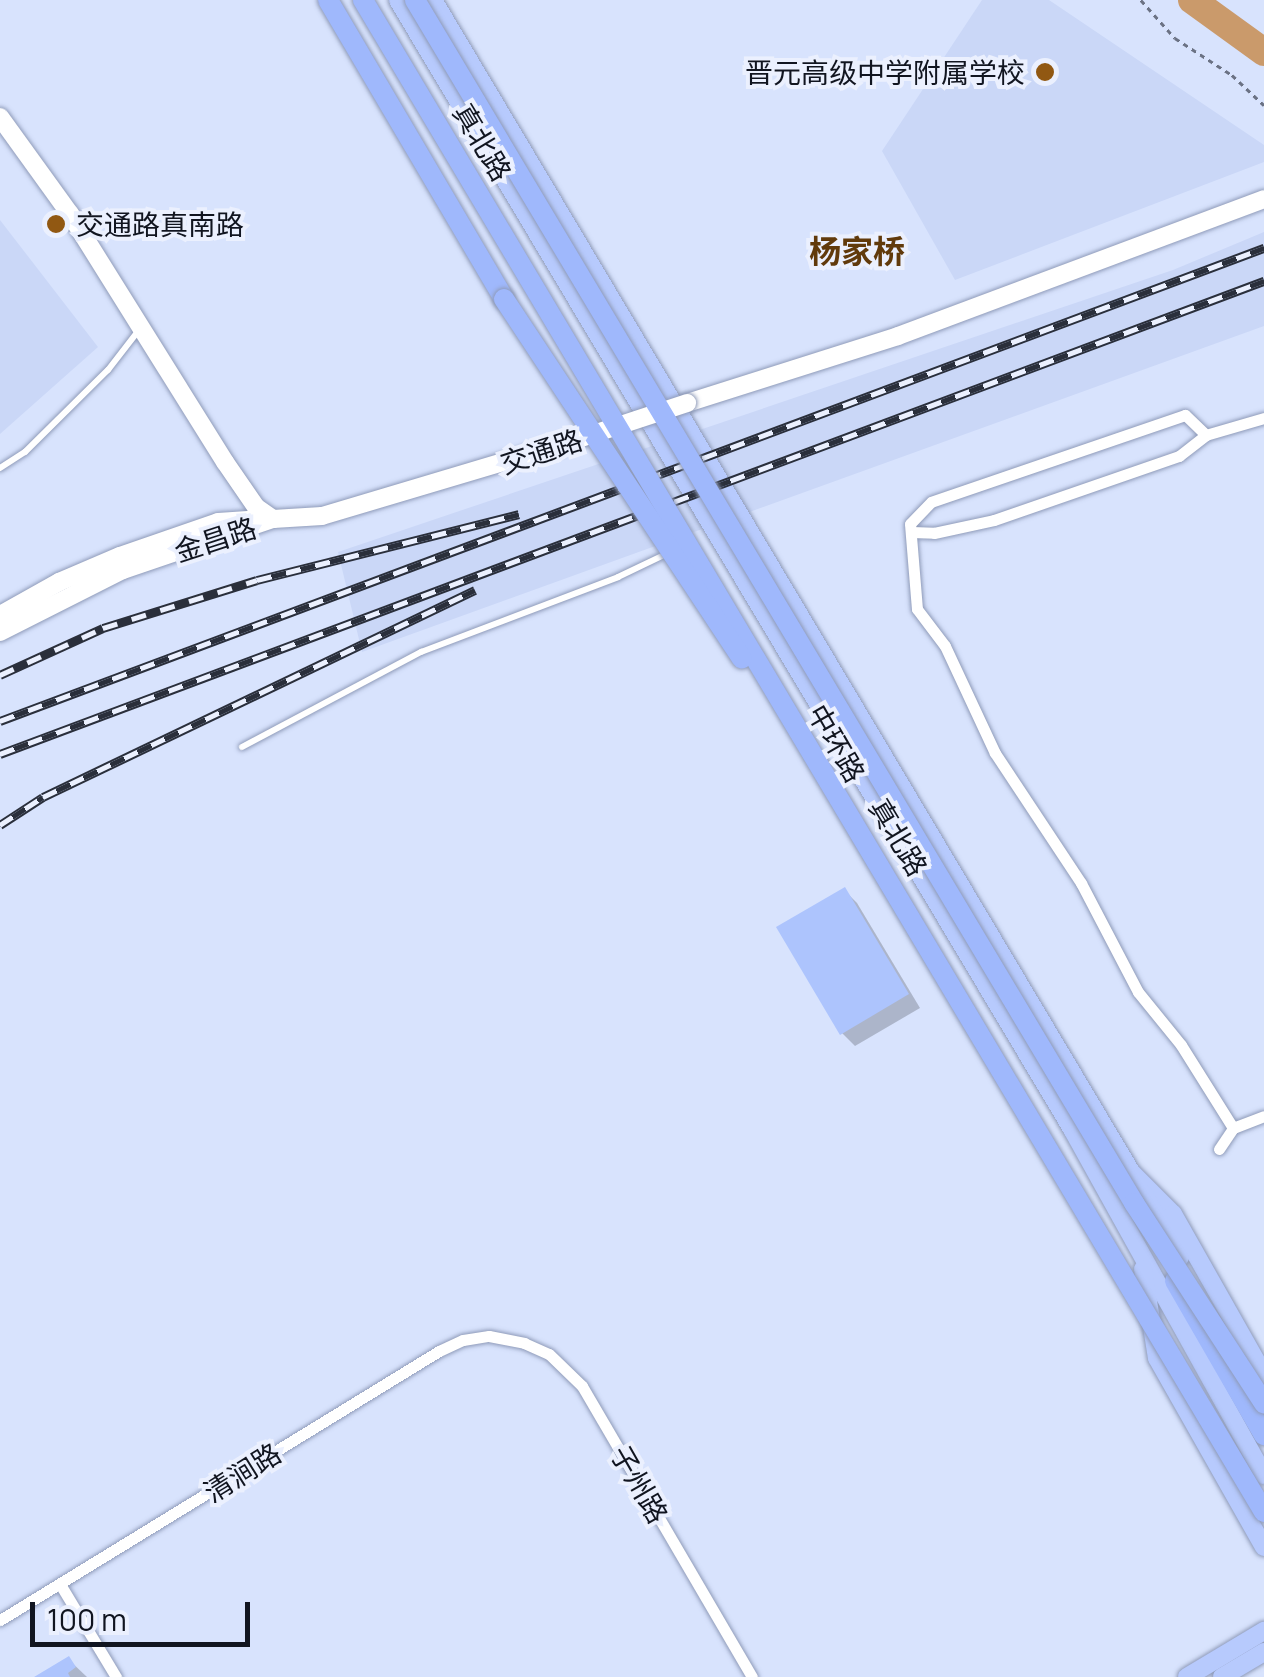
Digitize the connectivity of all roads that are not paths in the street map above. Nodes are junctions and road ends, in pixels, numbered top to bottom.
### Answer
1 (328, 0) edge
2 (363, 0) edge
3 (398, 0) edge
4 (415, 0) edge
5 (433, 0) edge
6 (0, 117) edge
7 (1264, 199) edge
8 (140, 330) junction
9 (1264, 418) edge
10 (1206, 435) junction
11 (0, 468) edge
12 (274, 519) junction
13 (717, 530) junction
14 (911, 532) junction
15 (0, 615) edge
16 (0, 632) edge
17 (242, 747) dead end
18 (836, 796) junction
19 (1264, 1116) edge
20 (1233, 1128) junction
21 (1219, 1149) dead end
22 (1132, 1172) junction
23 (1134, 1203) junction
24 (1141, 1254) junction
25 (489, 1336) joint
26 (1264, 1375) edge
27 (1264, 1405) edge
28 (1264, 1435) edge
29 (1264, 1475) edge
30 (1264, 1512) edge
31 (1264, 1547) edge
32 (60, 1584) junction
33 (0, 1620) edge
34 (1264, 1631) edge
35 (1264, 1652) edge
36 (116, 1677) edge
37 (752, 1677) edge
38 (1186, 1677) edge
39 (1222, 1677) edge

1 - 18 highway, bridge
2 - 18 highway, 中环路, bridge
3 - 13 main road, 真北路
4 - 23 highway, 中环路, bridge
5 - 22 main road, 真北路
6 - 8 main road
7 - 12 main road, 交通路, bridge
8 - 11 lane
8 - 12 main road
9 - 10 street
10 - 14 street
10 - 14 street
12 - 15 main road, 金昌路
12 - 16 main road, 金昌路
13 - 17 lane
13 - 24 main road, 真北路
14 - 20 street
18 - 30 highway, 中环路, bridge
19 - 20 street
20 - 21 street
22 - 26 main road, 真北路
22 - 27 main road, 真北路
23 - 27 highway, bridge
23 - 28 highway, 中环路, bridge
24 - 29 main road, 真北路
24 - 31 main road
25 - 32 street, 清涧路
25 - 37 street, 子州路
32 - 33 street, 清涧路
32 - 36 street
34 - 38 main road
35 - 39 main road

